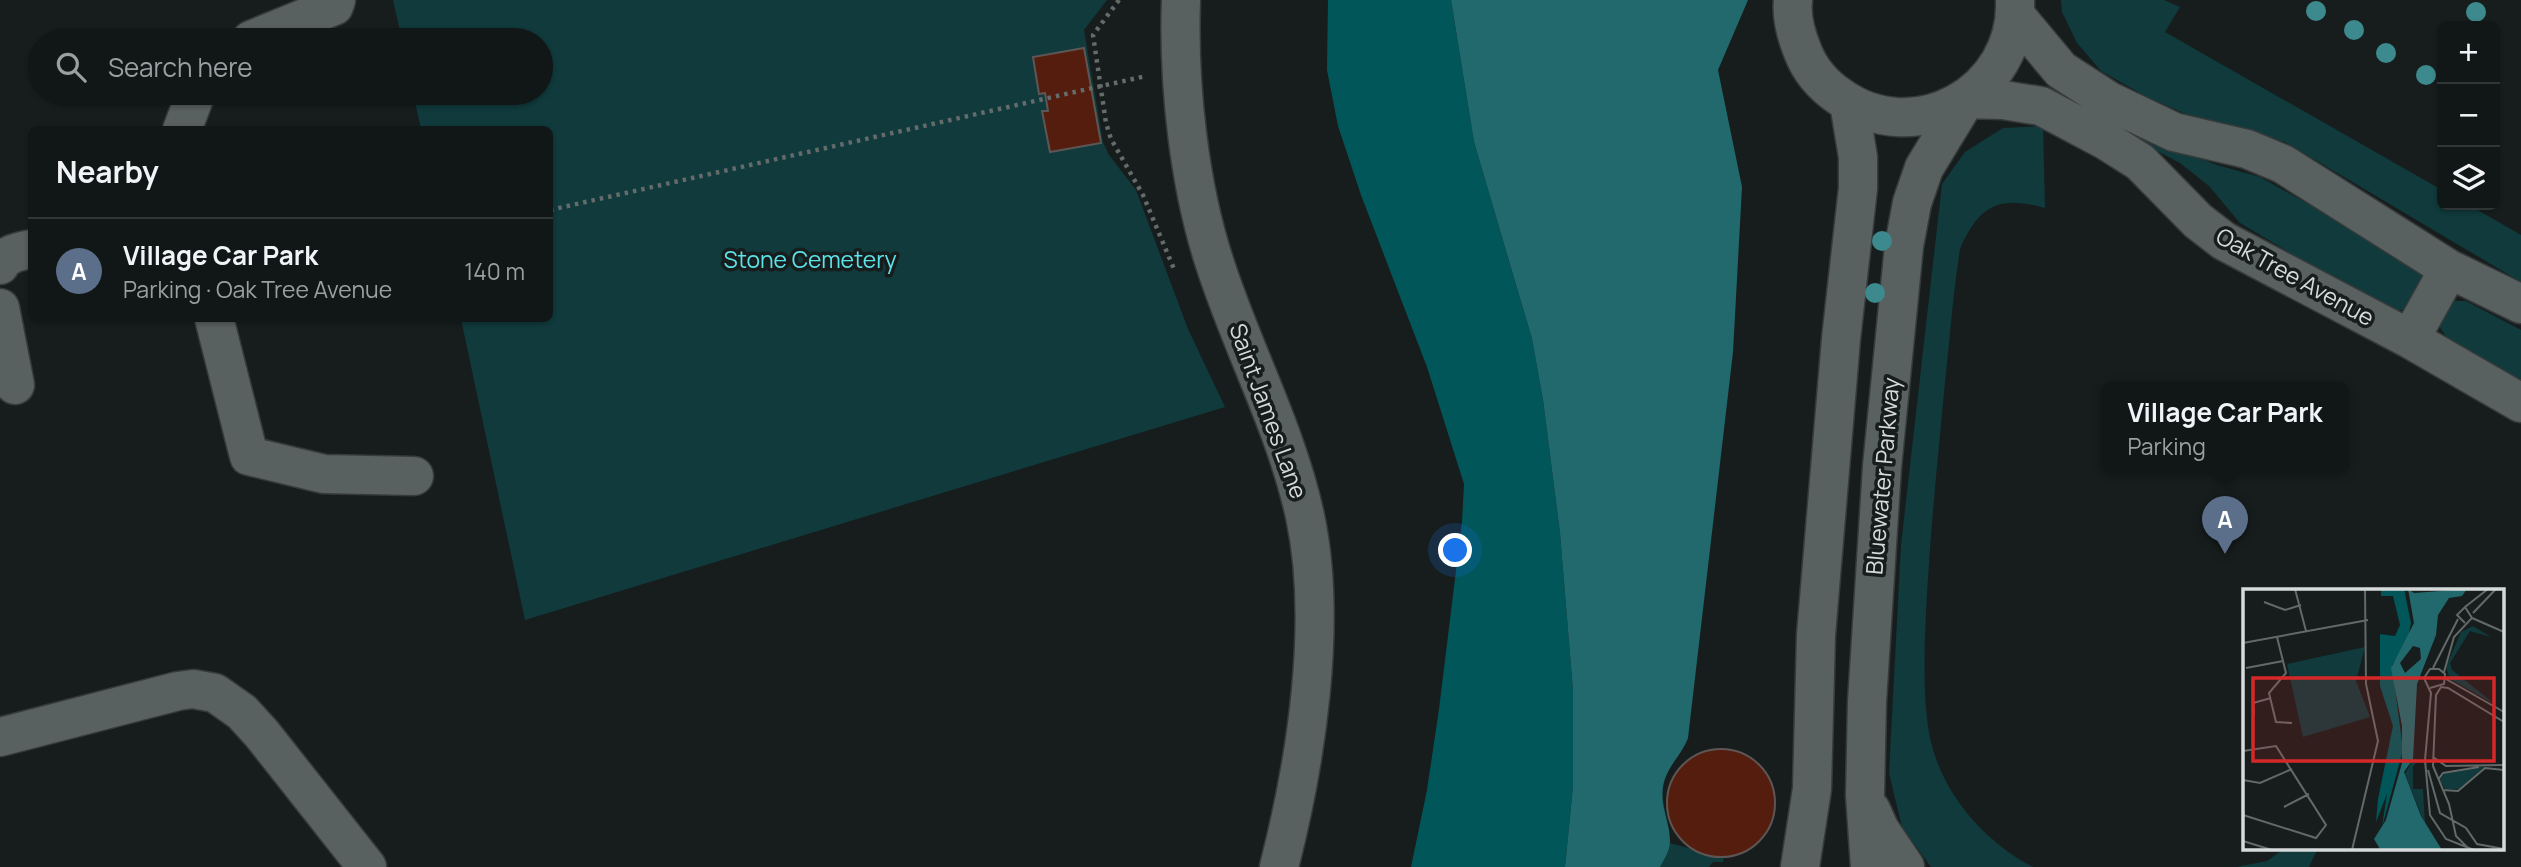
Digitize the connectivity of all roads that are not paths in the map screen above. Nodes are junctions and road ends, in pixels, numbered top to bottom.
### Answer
1 (336, 0) edge
2 (1181, 0) edge
3 (1793, 0) edge
4 (2016, 8) edge
5 (280, 28) edge
6 (1966, 99) junction
7 (1850, 103) junction
8 (191, 105) edge
9 (184, 126) edge
10 (28, 250) edge
11 (0, 265) edge
12 (2449, 269) junction
13 (2521, 304) edge
14 (0, 308) edge
15 (215, 322) edge
16 (2410, 339) junction
17 (16, 386) dead end
18 (2521, 403) edge
19 (414, 476) dead end
20 (0, 737) edge
21 (1812, 789) junction
22 (1865, 795) junction
23 (367, 867) edge
24 (1279, 867) edge
25 (1800, 867) edge
26 (1820, 867) edge
27 (1870, 867) edge
28 (1905, 867) edge

1 - 5 street
2 - 24 street, Saint James Lane
3 - 7 street
4 - 6 street
4 - 12 street
6 - 7 street
6 - 16 street, Oak Tree Avenue
6 - 22 street, Bluewater Parkway
7 - 21 street
8 - 9 street
10 - 11 street
12 - 13 street
12 - 16 street
14 - 17 street
15 - 19 street
16 - 18 street, Oak Tree Avenue
20 - 23 street
21 - 25 street
21 - 26 street
22 - 27 street, Bluewater Parkway
22 - 28 street

